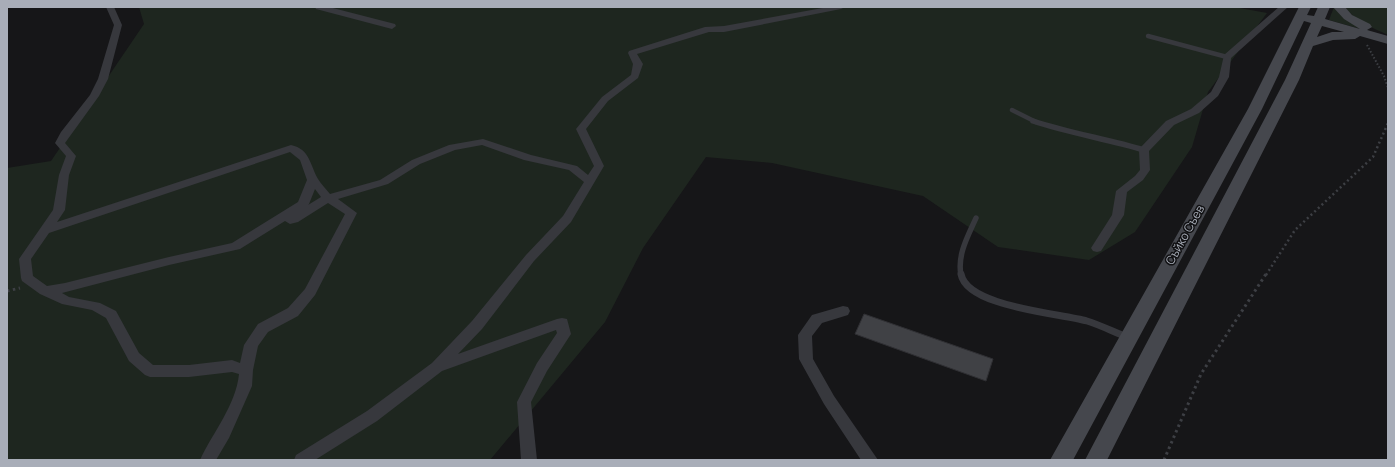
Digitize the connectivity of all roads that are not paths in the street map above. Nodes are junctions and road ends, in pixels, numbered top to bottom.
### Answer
1 (110, 7) edge
2 (319, 7) edge
3 (838, 7) edge
4 (1284, 7) edge
5 (1324, 7) edge
6 (1339, 7) edge
7 (1302, 12) edge
8 (1318, 22) junction
9 (392, 26) dead end
10 (1361, 35) junction
11 (1148, 36) dead end
12 (1387, 39) edge
13 (1308, 44) junction
14 (1227, 56) junction
15 (1012, 110) dead end
16 (1144, 150) junction
17 (313, 180) junction
18 (590, 182) junction
19 (328, 198) junction
20 (976, 218) dead end
21 (272, 225) junction
22 (46, 230) junction
23 (1097, 248) dead end
24 (45, 292) junction
25 (843, 311) dead end
26 (1128, 338) junction
27 (437, 367) junction
28 (246, 370) junction
29 (208, 460) edge
30 (302, 460) edge
31 (529, 460) edge
32 (870, 460) edge
33 (1061, 460) edge
34 (1096, 460) edge

1 - 22 street
2 - 9 street
3 - 18 street
4 - 14 street
5 - 8 street, Съйко Съев
6 - 12 street
7 - 8 street
7 - 26 street, Съйко Съев
8 - 10 street
8 - 12 street
8 - 13 street, Съйко Съев
10 - 12 street
10 - 13 street
11 - 14 lane
13 - 34 street, Съйко Съев
14 - 16 street
15 - 16 lane
16 - 23 street
17 - 19 street
17 - 21 street
17 - 22 street
18 - 19 street
18 - 27 street
19 - 21 street
19 - 28 street
20 - 26 lane
21 - 24 street
22 - 24 street
24 - 28 street
25 - 32 street
26 - 33 street, Съйко Съев
27 - 30 street
27 - 31 street
28 - 29 street

